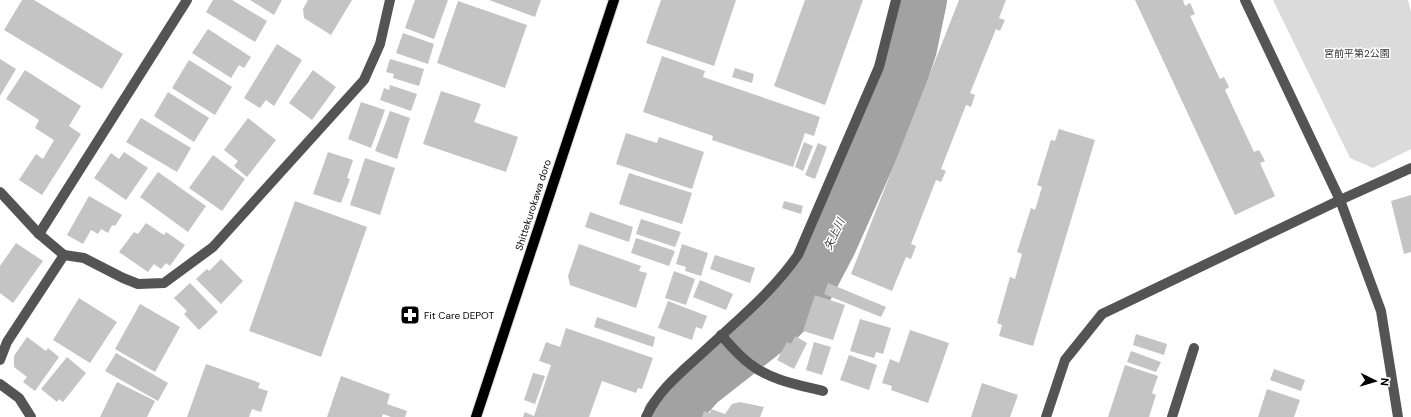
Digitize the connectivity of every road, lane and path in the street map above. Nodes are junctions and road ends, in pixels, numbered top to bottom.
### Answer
1 (187, 0) edge
2 (390, 0) edge
3 (614, 0) edge
4 (896, 0) edge
5 (1245, 0) edge
6 (1411, 168) edge
7 (0, 192) edge
8 (1340, 200) junction
9 (39, 234) junction
10 (64, 255) junction
11 (721, 335) junction
12 (1194, 348) dead end
13 (0, 360) edge
14 (0, 384) edge
15 (823, 391) dead end
16 (30, 417) edge
17 (476, 417) edge
18 (646, 417) edge
19 (1046, 417) edge
20 (1172, 417) edge
21 (1398, 417) edge

1 - 9 street
2 - 10 street
3 - 17 main road, Shittekurokawa doro
4 - 11 street
5 - 8 street
6 - 8 street
7 - 9 street
8 - 19 street
8 - 21 street
9 - 10 street
10 - 13 street
11 - 15 street
11 - 18 street
12 - 20 street
14 - 16 street

